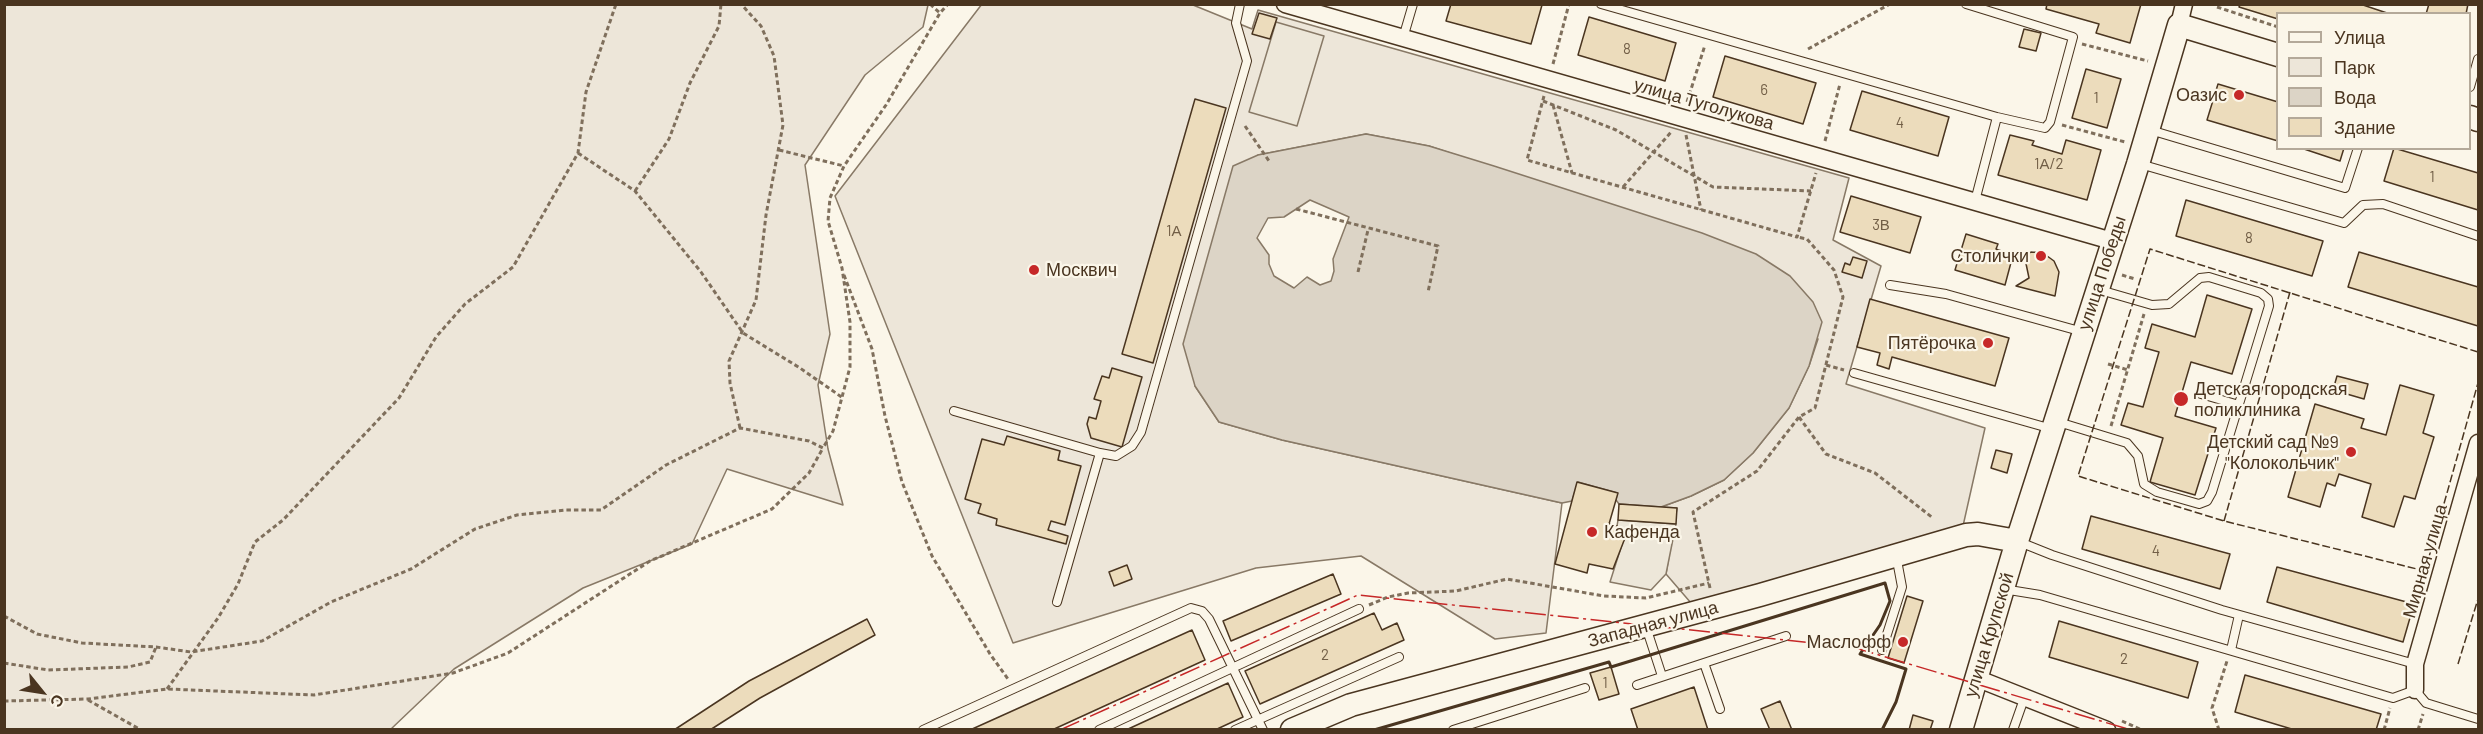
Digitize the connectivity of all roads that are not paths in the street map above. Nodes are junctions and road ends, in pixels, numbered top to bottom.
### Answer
1 (1240, 4) edge
2 (1285, 4) edge
3 (1413, 4) edge
4 (1601, 4) edge
5 (1966, 4) edge
6 (2182, 15) edge
7 (1403, 38) junction
8 (2276, 55) edge
9 (2478, 59) edge
10 (2471, 81) edge
11 (1996, 117) junction
12 (2148, 129) junction
13 (2357, 150) edge
14 (2138, 164) junction
15 (1975, 201) junction
16 (2478, 236) edge
17 (2112, 241) junction
18 (1890, 285) dead end
19 (2097, 289) junction
20 (2084, 332) junction
21 (1854, 373) road end
22 (2201, 394) dead end
23 (2239, 405) junction
24 (954, 411) dead end
25 (2054, 425) junction
26 (2478, 443) edge
27 (1100, 453) junction
28 (2017, 541) junction
29 (1896, 555) junction
30 (2003, 589) junction
31 (1056, 602) dead end
32 (1359, 609) road end
33 (2239, 615) junction
34 (1646, 626) junction
35 (1786, 636) dead end
36 (1882, 650) dead end
37 (2231, 651) junction
38 (1399, 657) dead end
39 (1704, 663) junction
40 (2415, 664) junction
41 (1232, 669) junction
42 (1662, 676) junction
43 (1977, 678) junction
44 (1637, 685) dead end
45 (1586, 688) dead end
46 (2415, 690) junction
47 (2025, 696) junction
48 (1720, 709) dead end
49 (1258, 719) junction
50 (2478, 719) edge
51 (923, 729) edge
52 (1099, 729) edge
53 (1235, 729) edge
54 (1263, 729) edge
55 (1292, 729) edge
56 (1453, 729) edge
57 (1960, 729) edge
58 (2013, 729) edge
59 (2107, 729) edge

1 - 27 lane
2 - 7 street, улица Туголукова
3 - 7 lane
4 - 11 lane
5 - 11 lane
6 - 8 street
6 - 12 street, улица Победы
7 - 15 street, улица Туголукова
9 - 10 lane
11 - 15 lane
12 - 13 lane
12 - 14 street, улица Победы
14 - 16 lane
14 - 17 street, улица Победы
15 - 17 street, улица Туголукова
17 - 19 street, улица Победы
18 - 20 lane
19 - 20 street, улица Победы
19 - 23 lane
20 - 25 street, улица Победы
21 - 25 lane
22 - 23 lane
23 - 25 lane
24 - 27 lane
25 - 28 street, улица Победы
26 - 40 street, Мирная улица
27 - 31 lane
28 - 29 street, Западная улица
28 - 30 street, улица Крупской
28 - 33 lane
29 - 34 street, Западная улица
29 - 36 lane
30 - 37 lane
30 - 43 street, улица Крупской
32 - 41 lane
33 - 37 lane
33 - 40 lane
34 - 42 lane
34 - 55 street, Западная улица
35 - 39 lane
37 - 46 lane
38 - 49 lane
39 - 42 lane
39 - 48 lane
40 - 46 street, Мирная улица
41 - 49 lane
41 - 51 lane
41 - 52 lane
42 - 44 lane
43 - 47 street
43 - 57 street, улица Крупской
45 - 56 lane
46 - 50 lane
47 - 58 lane
47 - 59 street
49 - 53 lane
49 - 54 lane

